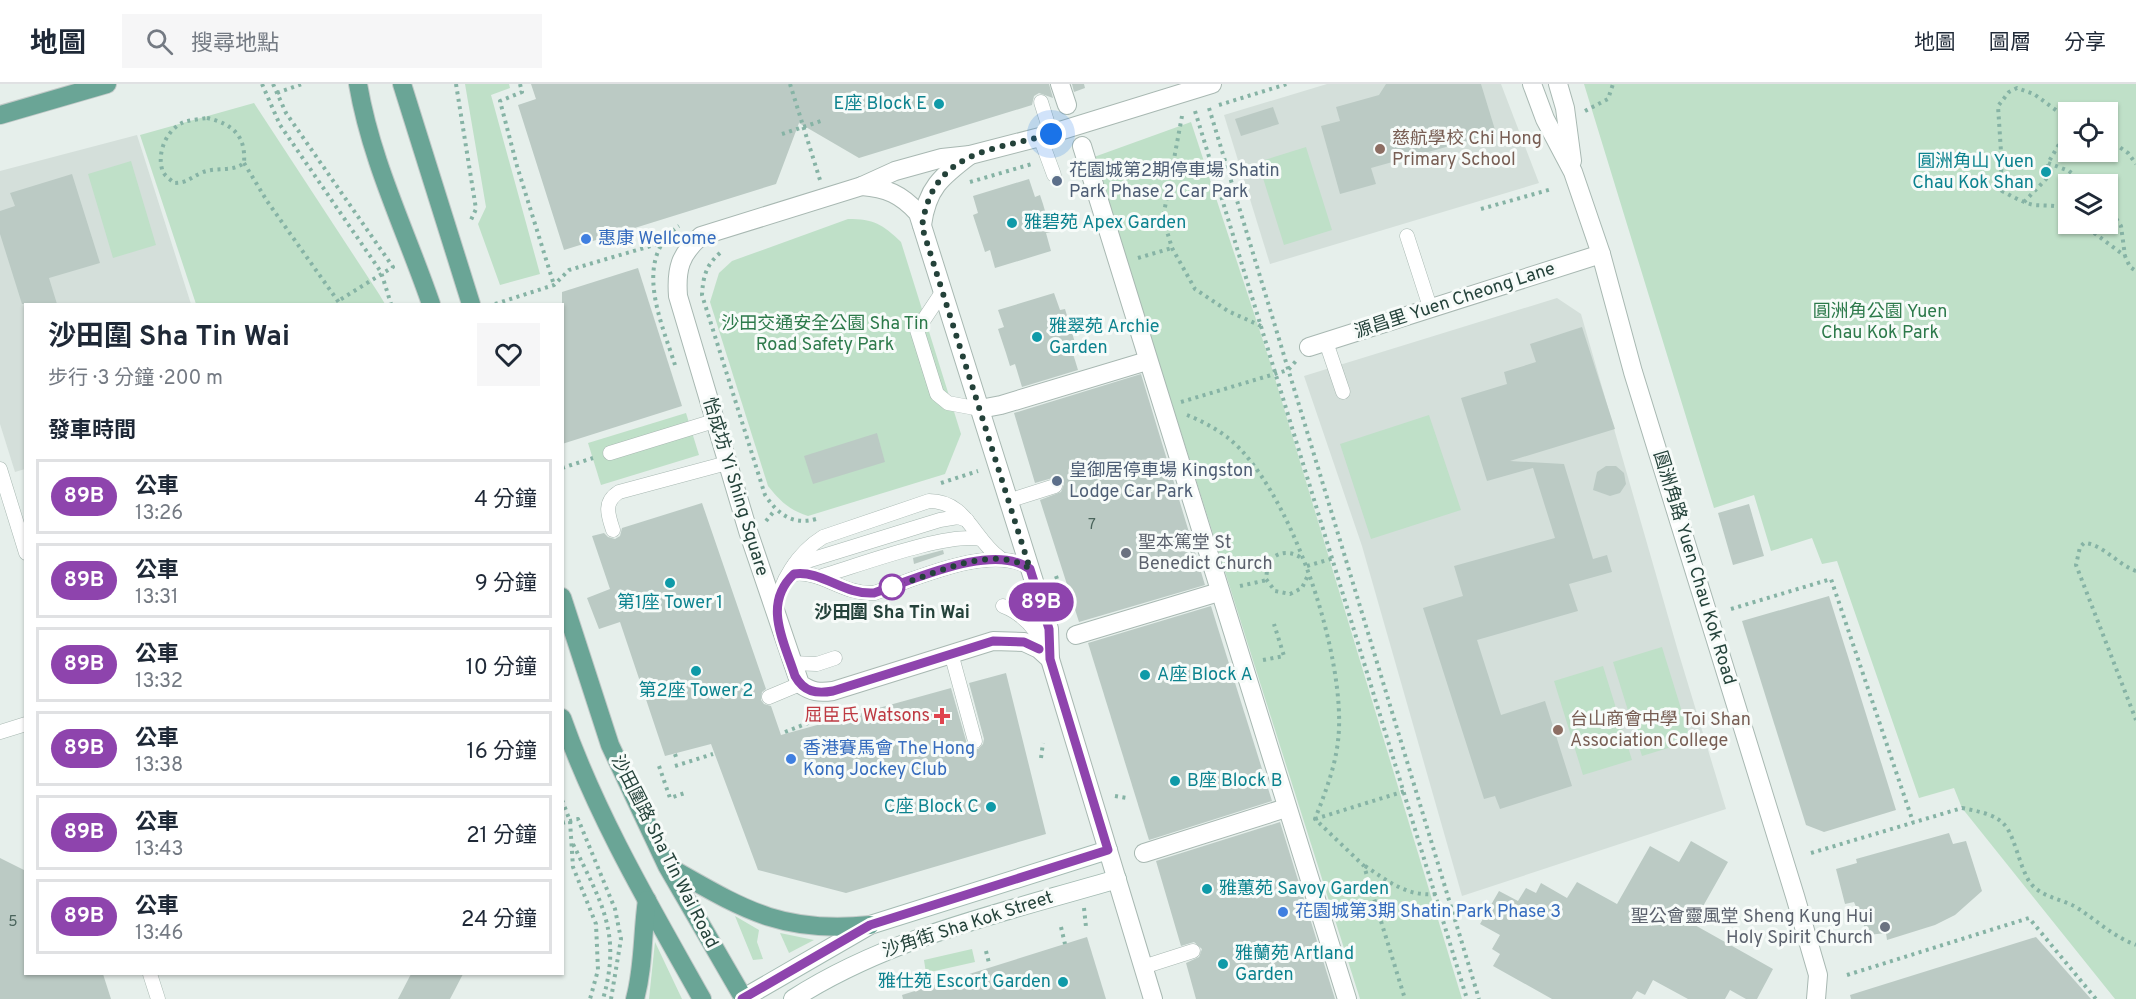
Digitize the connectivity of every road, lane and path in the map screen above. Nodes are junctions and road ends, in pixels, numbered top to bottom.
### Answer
1 (107, 84) edge
2 (262, 84) edge
3 (273, 84) edge
4 (302, 84) edge
5 (402, 84) edge
6 (456, 84) edge
7 (520, 84) edge
8 (789, 84) edge
9 (1060, 84) edge
10 (1212, 84) edge
11 (1287, 84) edge
12 (1532, 84) edge
13 (1558, 84) edge
14 (1613, 84) edge
15 (356, 87) edge
16 (1189, 91) junction
17 (277, 93) junction
18 (1041, 102) dead end
19 (1067, 105) dead end
20 (1209, 108) junction
21 (1195, 112) junction
22 (1584, 112) dead end
23 (2058, 112) edge
24 (0, 115) edge
25 (1182, 116) junction
26 (824, 120) dead end
27 (1171, 120) dead end
28 (782, 134) dead end
29 (1045, 135) junction
30 (2118, 144) edge
31 (1082, 146) dead end
32 (2058, 146) edge
33 (970, 155) junction
34 (1047, 159) junction
35 (2048, 163) junction
36 (244, 164) junction
37 (2136, 164) edge
38 (1574, 172) junction
39 (2073, 174) edge
40 (1054, 175) dead end
41 (821, 181) dead end
42 (862, 186) junction
43 (961, 186) dead end
44 (1552, 189) dead end
45 (2025, 202) junction
46 (2058, 206) edge
47 (1481, 209) dead end
48 (2118, 221) edge
49 (470, 222) dead end
50 (922, 227) junction
51 (2095, 234) edge
52 (1407, 236) dead end
53 (661, 243) dead end
54 (1172, 248) junction
55 (725, 250) dead end
56 (1601, 254) junction
57 (2125, 256) junction
58 (1117, 264) junction
59 (2136, 271) edge
60 (381, 272) junction
61 (554, 285) junction
62 (943, 291) junction
63 (339, 303) edge
64 (391, 303) edge
65 (431, 303) edge
66 (471, 303) edge
67 (498, 303) edge
68 (1430, 307) junction
69 (1261, 326) junction
70 (1317, 344) joint
71 (1146, 361) junction
72 (1288, 370) junction
73 (1276, 374) junction
74 (1343, 392) dead end
75 (1164, 407) junction
76 (980, 409) junction
77 (714, 421) junction
78 (610, 453) joint
79 (974, 460) dead end
80 (728, 463) junction
81 (564, 467) edge
82 (0, 469) edge
83 (980, 480) dead end
84 (1055, 486) dead end
85 (1008, 501) junction
86 (968, 520) junction
87 (764, 524) dead end
88 (614, 530) dead end
89 (981, 539) junction
90 (24, 547) edge
91 (1000, 558) junction
92 (1334, 558) junction
93 (1303, 560) junction
94 (794, 565) junction
95 (1307, 566) junction
96 (1030, 569) junction
97 (2136, 571) edge
98 (1055, 573) dead end
99 (1308, 574) junction
100 (819, 578) junction
101 (1267, 580) junction
102 (784, 583) junction
103 (1219, 592) junction
104 (564, 603) edge
105 (1003, 606) dead end
106 (1731, 609) dead end
107 (775, 616) junction
108 (1274, 624) dead end
109 (1076, 635) joint
110 (1260, 652) dead end
111 (951, 653) junction
112 (835, 658) dead end
113 (1050, 659) junction
114 (791, 663) junction
115 (800, 684) junction
116 (769, 697) dead end
117 (2136, 720) edge
118 (813, 721) dead end
119 (564, 724) edge
120 (24, 725) edge
121 (0, 732) edge
122 (785, 732) dead end
123 (975, 741) dead end
124 (1044, 743) dead end
125 (675, 754) dead end
126 (713, 754) dead end
127 (1041, 758) dead end
128 (677, 760) dead end
129 (659, 766) dead end
130 (675, 766) dead end
131 (1405, 791) junction
132 (686, 793) dead end
133 (1115, 796) dead end
134 (1127, 798) dead end
135 (564, 805) edge
136 (1286, 808) junction
137 (1315, 819) junction
138 (570, 821) junction
139 (564, 822) edge
140 (1913, 822) junction
141 (1292, 826) junction
142 (572, 841) junction
143 (1108, 850) junction
144 (1144, 852) dead end
145 (1811, 853) dead end
146 (667, 866) junction
147 (1364, 866) junction
148 (1117, 879) junction
149 (1436, 894) junction
150 (647, 900) junction
151 (1084, 904) dead end
152 (870, 925) junction
153 (1061, 927) dead end
154 (1086, 927) dead end
155 (1065, 944) dead end
156 (2136, 945) edge
157 (986, 951) dead end
158 (1193, 951) dead end
159 (989, 963) dead end
160 (1143, 967) junction
161 (150, 975) edge
162 (1846, 975) dead end
163 (158, 999) edge
164 (590, 999) edge
165 (603, 999) edge
166 (611, 999) edge
167 (635, 999) edge
168 (702, 999) edge
169 (743, 999) edge
170 (793, 999) edge
171 (1153, 999) edge
172 (1347, 999) edge
173 (1405, 999) edge
174 (1467, 999) edge
175 (1479, 999) edge
176 (1816, 999) edge
177 (2096, 999) edge

1 - 24 main road
2 - 60 path
3 - 17 path
4 - 17 path
5 - 66 main road
6 - 49 path
7 - 61 path
8 - 41 path
9 - 19 street
10 - 16 street, 怡成坊 Yi Shing Square
11 - 20 path
12 - 38 street, 圓洲角路 Yuen Chau Kok Road
13 - 38 street, 圓洲角路 Yuen Chau Kok Road
14 - 22 path
15 - 65 main road
16 - 21 path
16 - 29 street, 怡成坊 Yi Shing Square
17 - 60 path
18 - 29 lane
20 - 21 path
20 - 72 path
21 - 25 path
21 - 69 path
23 - 45 path
25 - 27 path
25 - 54 path
26 - 28 path, bridge
29 - 33 street, 怡成坊 Yi Shing Square
29 - 34 lane
30 - 37 path
31 - 58 street
32 - 35 path
33 - 42 street, 怡成坊 Yi Shing Square
33 - 50 street
34 - 40 lane
34 - 43 path
35 - 39 path
35 - 45 path
36 - 36 path
36 - 63 path
38 - 56 street, 圓洲角路 Yuen Chau Kok Road
42 - 50 street
42 - 77 street, 怡成坊 Yi Shing Square
44 - 47 path
45 - 46 path
48 - 57 path
50 - 62 street
51 - 57 path
52 - 68 lane
53 - 61 path
54 - 58 path
54 - 69 path
55 - 87 path
56 - 68 street, 源昌里 Yuen Cheong Lane
56 - 176 street, 圓洲角路 Yuen Chau Kok Road
57 - 59 path
58 - 71 street
60 - 63 path
60 - 64 path
61 - 67 path
62 - 76 street
62 - 76 lane
68 - 70 street, 源昌里 Yuen Cheong Lane
69 - 73 path
70 - 74 lane
71 - 75 street
71 - 76 street
72 - 73 path
72 - 175 path
73 - 75 path
73 - 92 path
75 - 93 path
75 - 103 street
76 - 85 street
77 - 78 lane
77 - 80 street, 怡成坊 Yi Shing Square
78 - 81 path
79 - 83 path
80 - 88 lane
80 - 107 street, 怡成坊 Yi Shing Square
82 - 90 lane
84 - 85 lane
85 - 96 street
86 - 89 lane
86 - 94 lane
86 - 94 lane
89 - 91 lane
89 - 100 lane
91 - 96 lane
91 - 100 lane
92 - 95 path
92 - 131 path
93 - 95 path
93 - 101 path
94 - 102 lane
95 - 99 path
96 - 113 street
97 - 117 path
98 - 109 path
99 - 101 path
99 - 137 path
100 - 102 lane
101 - 103 path
102 - 107 lane
103 - 109 street
103 - 136 street
104 - 146 main road, 沙田圍路 Sha Tin Wai Road
105 - 113 lane
106 - 140 path
107 - 114 street, 怡成坊 Yi Shing Square
108 - 110 path
111 - 113 street
111 - 115 street
111 - 123 lane
112 - 114 lane
113 - 143 street
114 - 115 street, 怡成坊 Yi Shing Square
115 - 116 lane
118 - 122 path
119 - 150 main road, 沙田圍路 Sha Tin Wai Road
120 - 121 lane
124 - 127 path
125 - 128 path
126 - 130 path
129 - 132 path
131 - 137 path
131 - 149 path
133 - 134 path
135 - 138 path
136 - 141 street
136 - 144 street
137 - 141 path
137 - 147 path
138 - 139 path
138 - 142 path
138 - 166 path
140 - 145 path
140 - 156 path
141 - 172 street
142 - 164 path
142 - 165 path
143 - 148 street
143 - 152 street, 沙角街 Sha Kok Street
146 - 152 main road
146 - 169 main road, 沙田圍路 Sha Tin Wai Road
147 - 149 path
147 - 173 path
148 - 160 street
148 - 170 street, 沙角街 Sha Kok Street
149 - 174 path
150 - 167 main road
150 - 168 main road, 沙田圍路 Sha Tin Wai Road
151 - 154 path
152 - 169 street, 沙角街 Sha Kok Street
153 - 155 path
157 - 159 path
158 - 160 lane
160 - 171 street
161 - 163 lane
162 - 177 path

